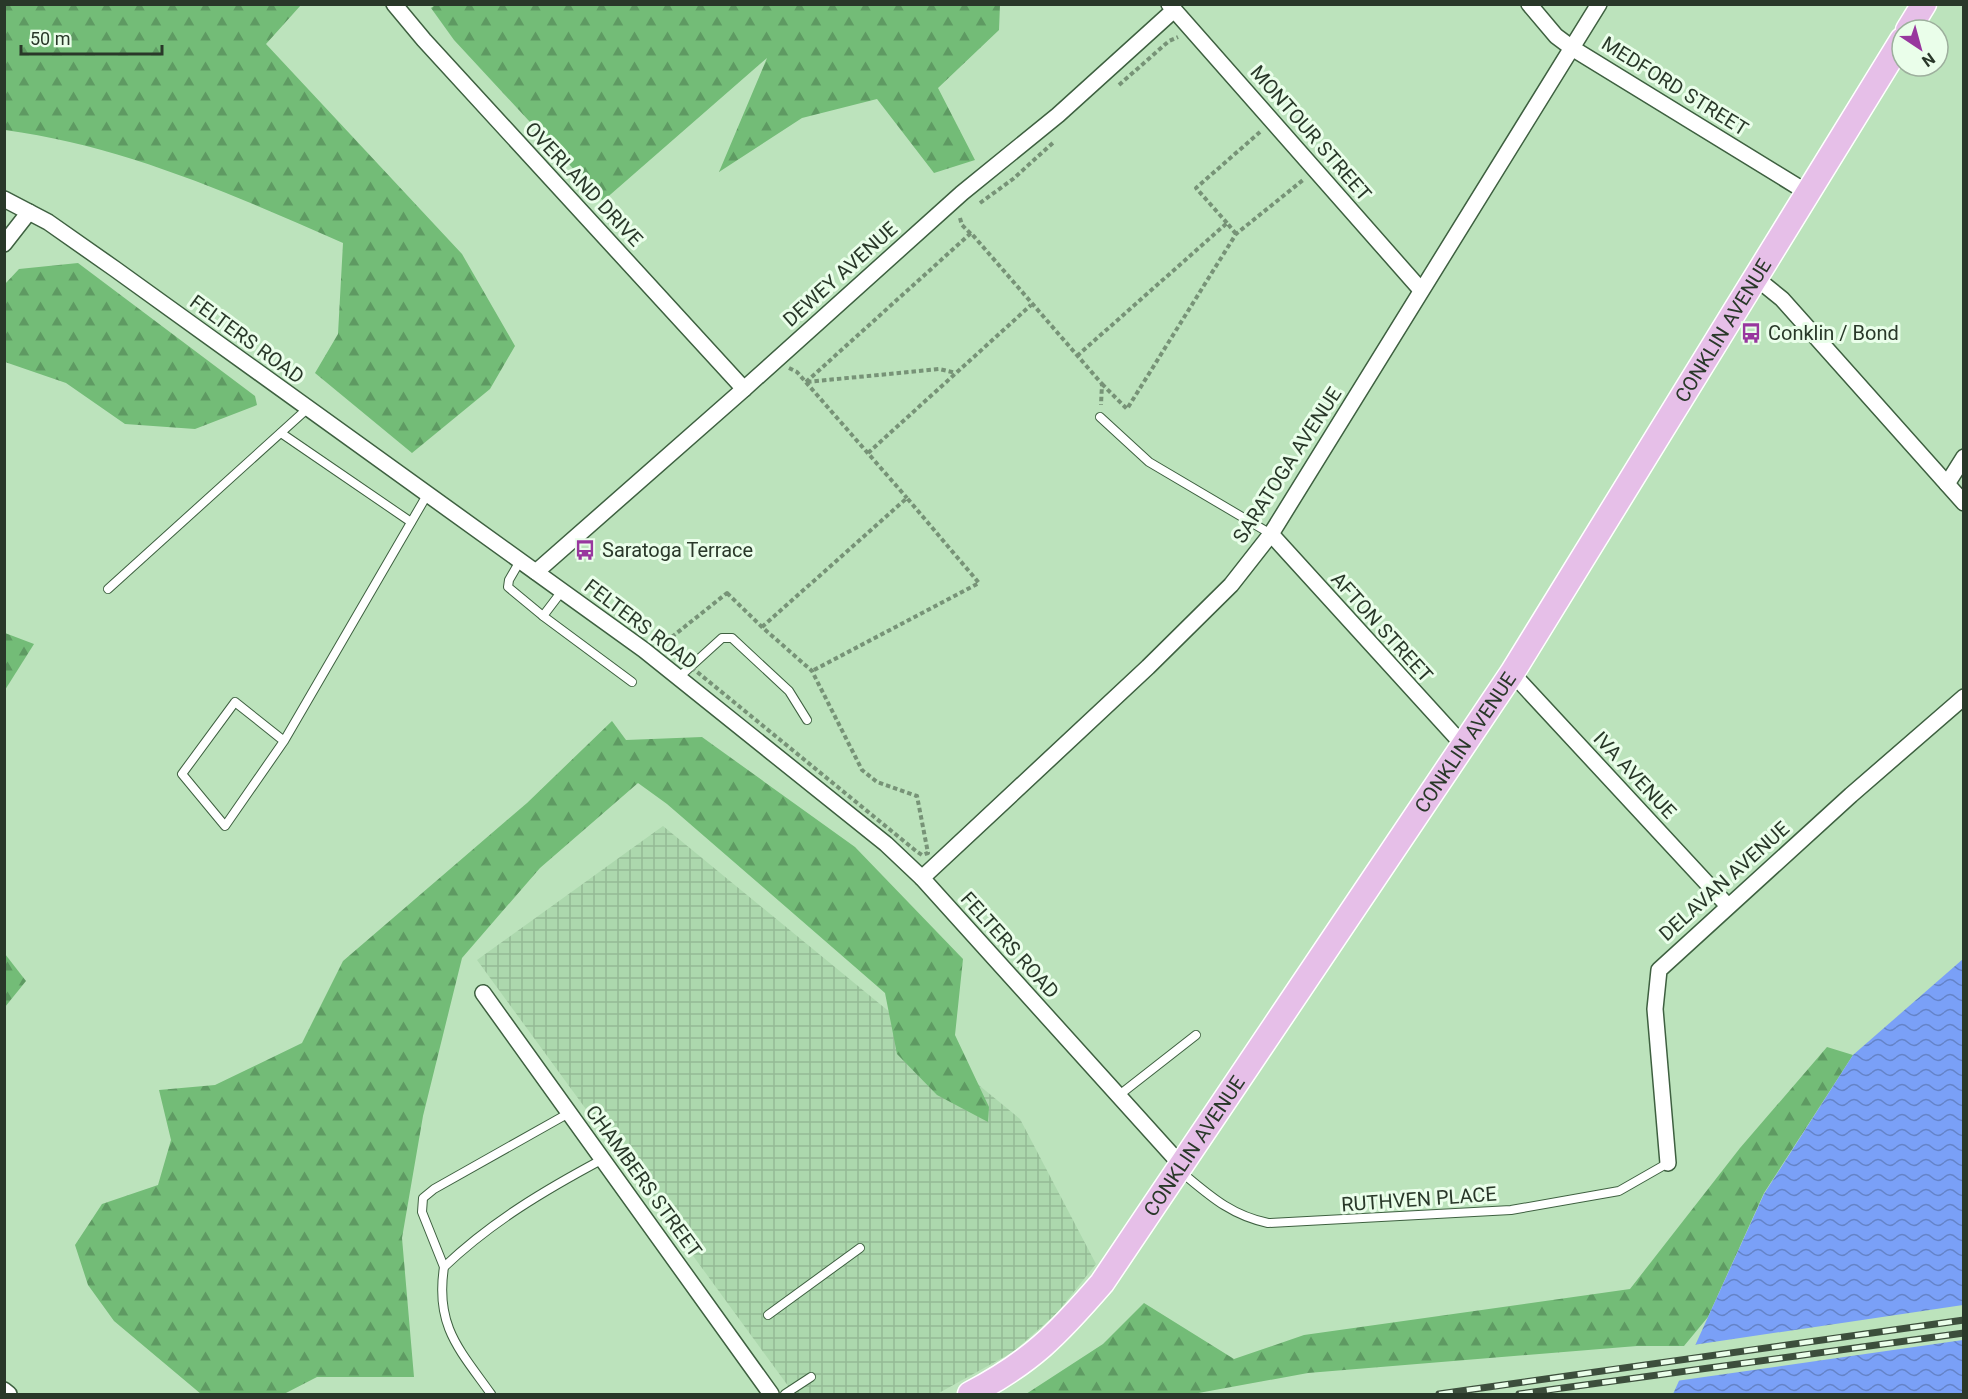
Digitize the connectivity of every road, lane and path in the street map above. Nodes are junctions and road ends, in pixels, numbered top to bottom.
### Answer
1 (394, 4) edge
2 (1529, 4) edge
3 (1599, 4) edge
4 (1924, 4) edge
5 (1171, 7) edge
6 (1915, 18) edge
7 (1185, 41) dead end
8 (1572, 48) junction
9 (1890, 60) edge
10 (1113, 90) dead end
11 (1255, 122) dead end
12 (1263, 130) junction
13 (1062, 135) dead end
14 (1270, 138) dead end
15 (1298, 170) dead end
16 (1808, 193) junction
17 (4, 199) edge
18 (977, 204) dead end
19 (969, 210) dead end
20 (29, 212) junction
21 (1227, 223) junction
22 (971, 234) junction
23 (1236, 234) junction
24 (4, 244) edge
25 (1756, 278) junction
26 (1421, 290) junction
27 (1031, 305) junction
28 (1077, 356) junction
29 (783, 371) dead end
30 (956, 373) junction
31 (806, 382) junction
32 (1102, 384) junction
33 (744, 389) junction
34 (307, 409) junction
35 (1100, 417) joint
36 (280, 433) junction
37 (868, 453) junction
38 (1964, 457) edge
39 (1947, 484) junction
40 (427, 495) junction
41 (907, 498) junction
42 (1964, 503) edge
43 (411, 522) junction
44 (1272, 534) junction
45 (520, 561) junction
46 (536, 572) junction
47 (108, 589) dead end
48 (562, 591) junction
49 (543, 616) junction
50 (762, 627) dead end
51 (654, 638) dead end
52 (663, 644) dead end
53 (812, 671) dead end
54 (1512, 673) junction
55 (678, 678) junction
56 (632, 682) dead end
57 (1964, 697) edge
58 (807, 720) dead end
59 (284, 741) junction
60 (1464, 746) junction
61 (922, 878) junction
62 (1728, 906) junction
63 (483, 993) dead end
64 (1196, 1035) dead end
65 (1118, 1096) junction
66 (569, 1113) junction
67 (603, 1159) junction
68 (1668, 1162) joint
69 (1181, 1168) junction
70 (860, 1248) dead end
71 (444, 1267) junction
72 (768, 1315) dead end
73 (812, 1377) dead end
74 (4, 1390) edge
75 (9, 1395) edge
76 (491, 1395) edge
77 (771, 1395) edge
78 (785, 1395) edge
79 (970, 1395) edge

1 - 33 street, OVERLAND DRIVE
2 - 8 street, MEDFORD STREET
3 - 8 street, SARATOGA AVENUE
4 - 6 main road
5 - 26 street, MONTOUR STREET
5 - 33 street, DEWEY AVENUE
7 - 10 path
8 - 16 street, MEDFORD STREET
8 - 26 street, SARATOGA AVENUE
9 - 16 main road, CONKLIN AVENUE
11 - 12 path
12 - 14 path
12 - 21 path
13 - 18 path
15 - 23 path
16 - 25 main road, CONKLIN AVENUE
17 - 20 street, FELTERS ROAD
19 - 22 path
20 - 24 street
20 - 34 street, FELTERS ROAD
21 - 23 path
21 - 28 path
22 - 27 path
22 - 31 path
23 - 32 path
25 - 39 street
25 - 54 main road, CONKLIN AVENUE
26 - 44 street, SARATOGA AVENUE
27 - 28 path
27 - 30 path
28 - 32 path
29 - 31 path
30 - 31 path
30 - 37 path
31 - 37 path
32 - 35 path
33 - 46 street, DEWEY AVENUE
34 - 36 lane
34 - 40 street, FELTERS ROAD
35 - 44 lane
36 - 43 lane
36 - 47 lane
37 - 41 path
38 - 39 street
39 - 42 street
40 - 43 lane
40 - 45 street, FELTERS ROAD
41 - 50 path
41 - 53 path
43 - 59 lane
44 - 60 street, AFTON STREET
44 - 61 street, SARATOGA AVENUE
45 - 46 street, FELTERS ROAD
45 - 49 lane
46 - 48 street, FELTERS ROAD
48 - 49 lane
48 - 55 street, FELTERS ROAD
49 - 56 lane
51 - 52 path
54 - 60 main road, CONKLIN AVENUE
54 - 62 street, IVA AVENUE
55 - 58 lane
55 - 61 street, FELTERS ROAD
57 - 62 street, DELAVAN AVENUE
59 - 59 lane
60 - 69 main road, CONKLIN AVENUE
61 - 65 street, FELTERS ROAD
62 - 68 street, DELAVAN AVENUE
63 - 66 street, CHAMBERS STREET
64 - 65 lane
65 - 69 street, FELTERS ROAD
66 - 67 street, CHAMBERS STREET
66 - 71 lane
67 - 71 lane
67 - 77 street, CHAMBERS STREET
68 - 69 lane, RUTHVEN PLACE
69 - 79 main road, CONKLIN AVENUE
70 - 72 lane
71 - 76 lane
73 - 78 lane
74 - 75 street

